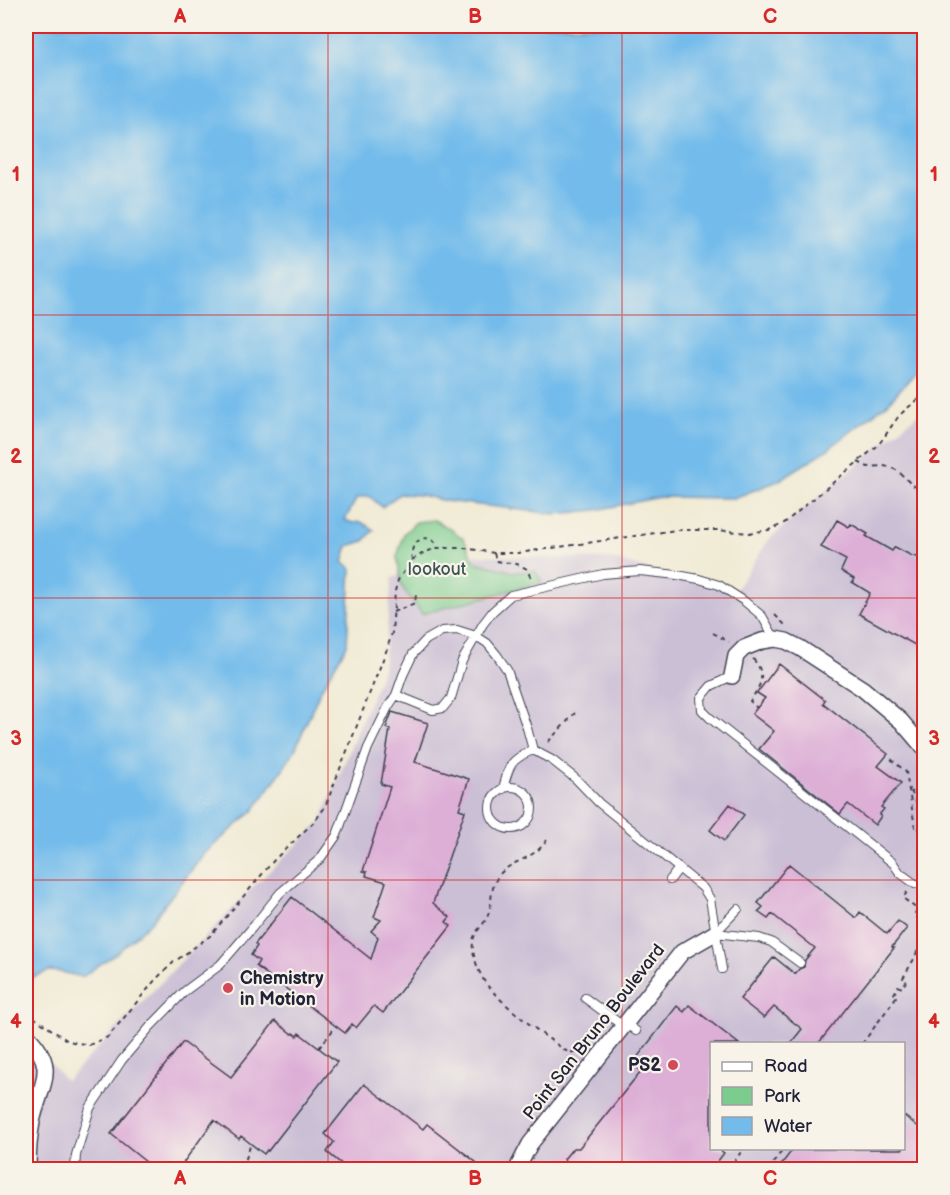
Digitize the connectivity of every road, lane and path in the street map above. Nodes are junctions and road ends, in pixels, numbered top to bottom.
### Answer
1 (924, 394) edge
2 (858, 462) junction
3 (924, 490) edge
4 (438, 548) junction
5 (494, 553) junction
6 (412, 560) junction
7 (535, 589) junction
8 (416, 595) dead end
9 (393, 612) junction
10 (476, 636) junction
11 (775, 639) junction
12 (751, 657) dead end
13 (732, 676) joint
14 (396, 695) junction
15 (757, 708) dead end
16 (575, 713) dead end
17 (548, 742) dead end
18 (924, 748) edge
19 (533, 750) junction
20 (891, 759) dead end
21 (909, 786) junction
22 (503, 789) junction
23 (924, 813) edge
24 (547, 840) dead end
25 (924, 848) edge
26 (924, 866) edge
27 (678, 868) junction
28 (669, 880) dead end
29 (917, 882) joint
30 (908, 892) dead end
31 (738, 909) dead end
32 (924, 924) edge
33 (715, 933) junction
34 (924, 934) edge
35 (800, 963) dead end
36 (722, 969) dead end
37 (585, 998) dead end
38 (26, 1012) edge
39 (336, 1026) dead end
40 (628, 1027) junction
41 (26, 1035) edge
42 (864, 1042) edge
43 (319, 1048) dead end
44 (598, 1058) junction
45 (250, 1143) dead end
46 (743, 1150) edge
47 (783, 1150) edge
48 (243, 1168) edge
49 (28, 1170) edge
50 (75, 1170) edge
51 (519, 1170) edge
52 (728, 1170) edge
53 (768, 1170) edge

1 - 2 path
2 - 3 path
2 - 5 path
4 - 5 path
4 - 6 path
4 - 6 path
5 - 7 path
6 - 9 path
7 - 10 lane
7 - 11 lane
8 - 9 path
9 - 38 path
10 - 14 lane
10 - 14 lane
10 - 19 lane
11 - 13 street
11 - 18 street
12 - 15 path
13 - 29 lane
14 - 50 lane
16 - 17 path
19 - 22 lane
19 - 27 lane
20 - 21 path
21 - 23 path
21 - 25 path
22 - 22 lane
24 - 44 path
26 - 29 path
27 - 28 lane
27 - 33 lane
30 - 32 path
31 - 33 lane
33 - 35 lane
33 - 36 lane
33 - 40 street, Point San Bruno Boulevard
34 - 42 path
37 - 40 lane
39 - 43 path
40 - 44 street, Point San Bruno Boulevard
41 - 49 street
44 - 51 street, Point San Bruno Boulevard
45 - 48 path
46 - 52 path
47 - 53 path

